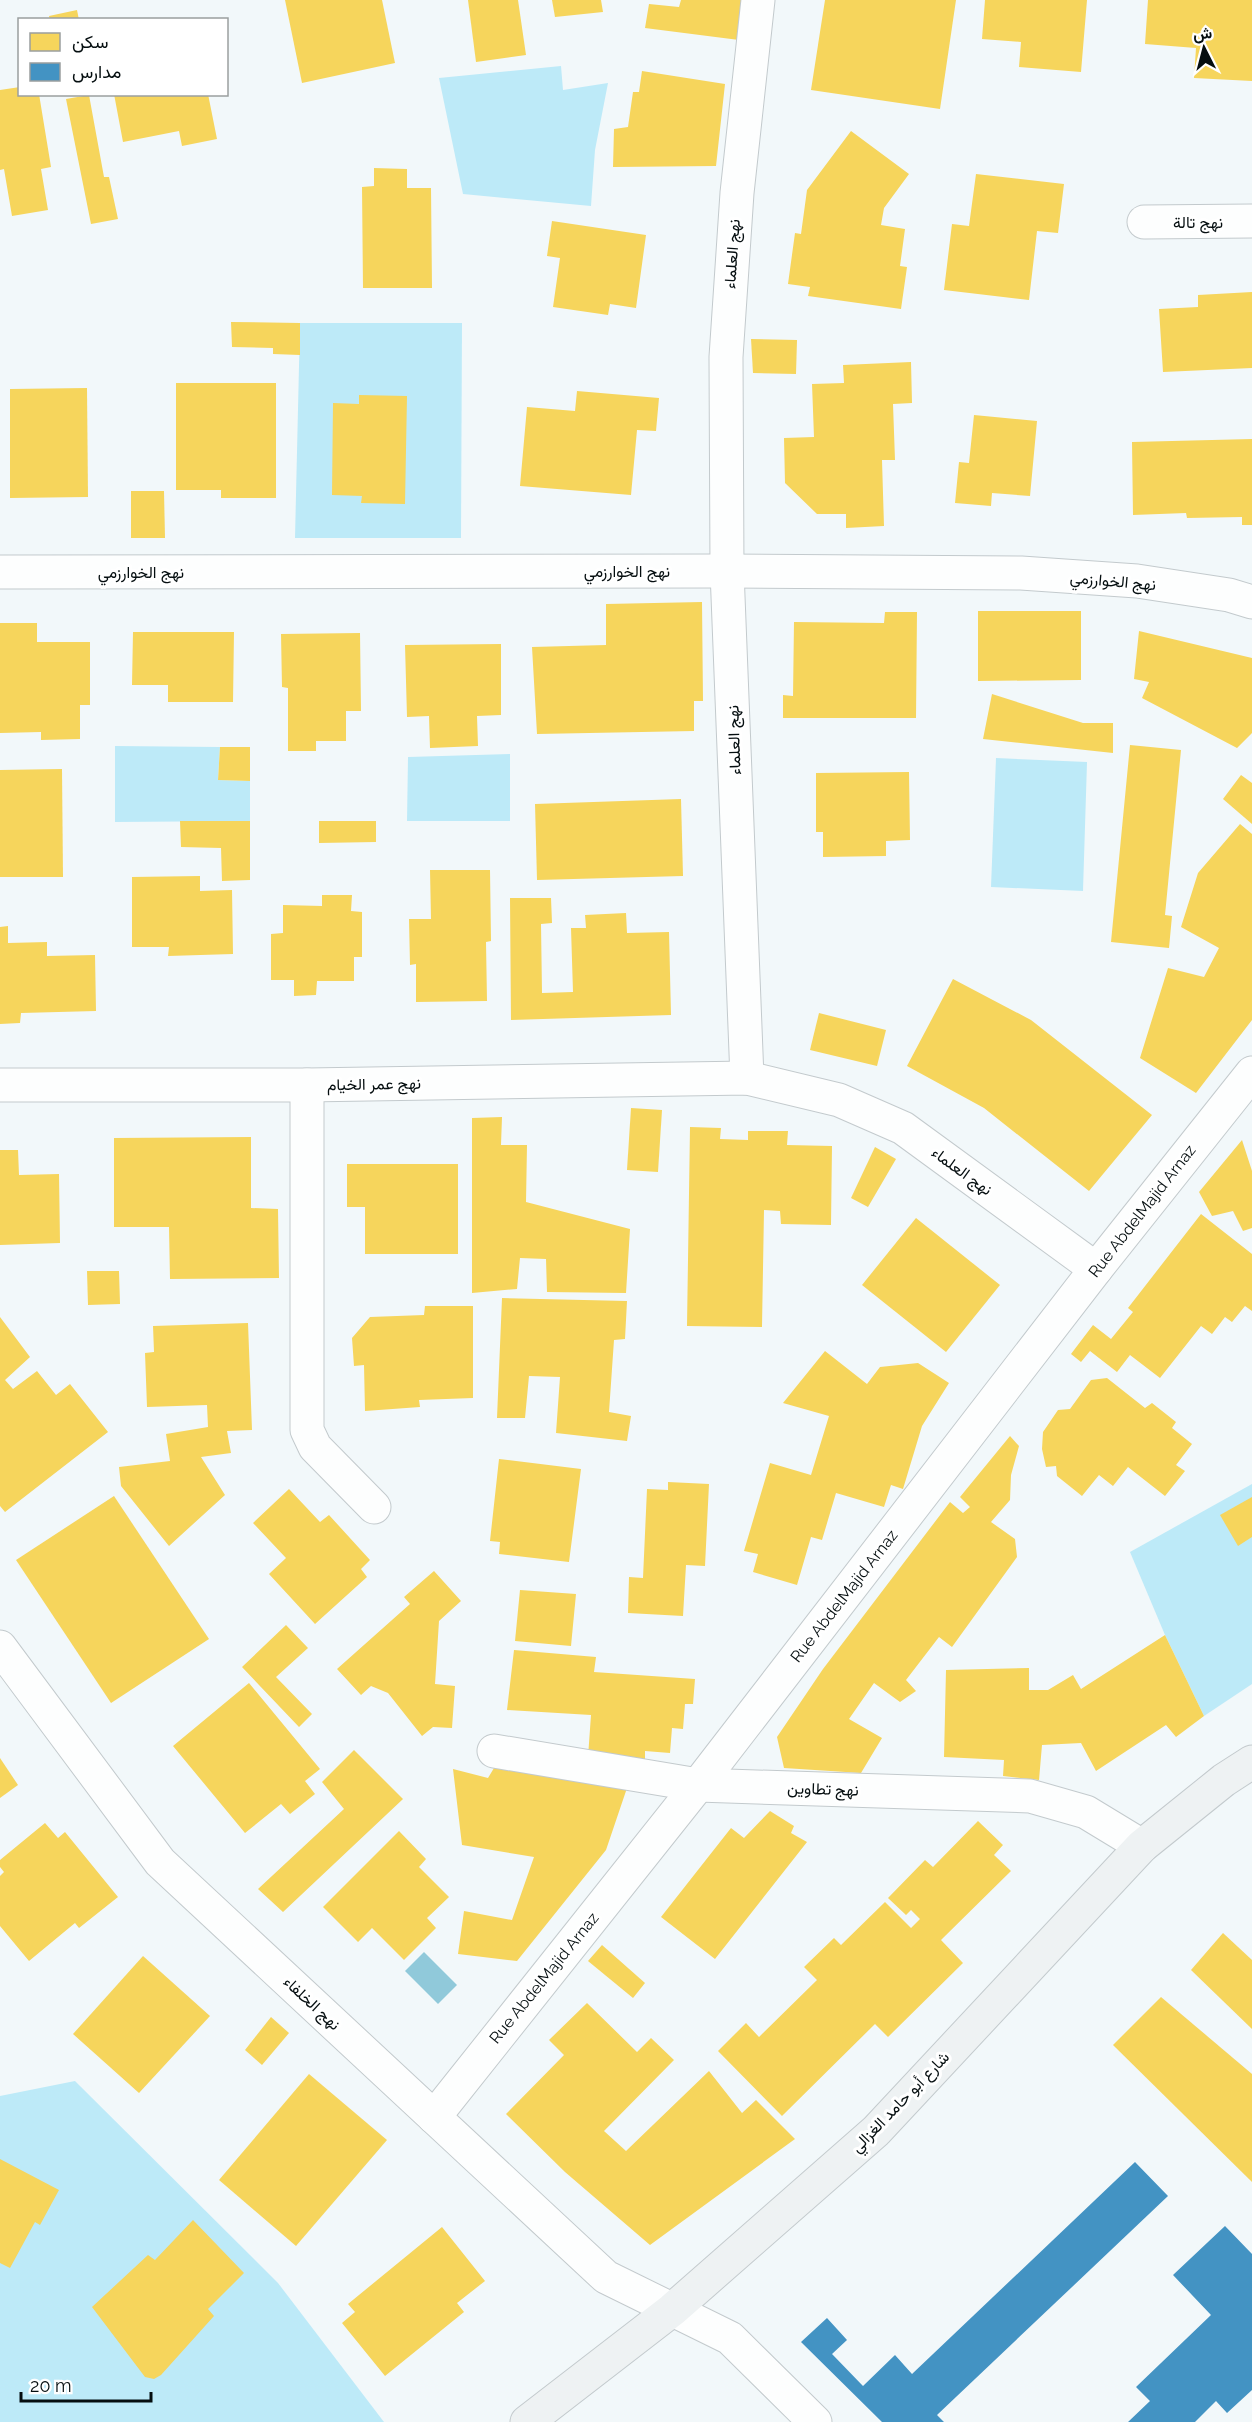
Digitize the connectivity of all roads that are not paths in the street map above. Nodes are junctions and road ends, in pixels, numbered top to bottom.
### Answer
1 (758, 0) edge
2 (1252, 221) edge
3 (1144, 222) dead end
4 (728, 571) junction
5 (0, 572) edge
6 (1252, 602) edge
7 (1252, 1073) edge
8 (747, 1078) junction
9 (307, 1085) junction
10 (0, 1086) edge
11 (1096, 1269) junction
12 (374, 1507) dead end
13 (0, 1647) edge
14 (494, 1751) dead end
15 (1252, 1762) edge
16 (698, 1785) junction
17 (1142, 1846) junction
18 (434, 2117) junction
19 (672, 2310) junction
20 (527, 2422) edge
21 (815, 2422) edge

1 - 4 street, نهج العلماء
2 - 3 street, نهج تالة
4 - 5 street, نهج الخوارزمي
4 - 6 street, نهج الخوارزمي
4 - 8 street, نهج العلماء
7 - 11 street, Rue AbdelMajid Arnaz
8 - 9 street, نهج عمر الخيام
8 - 11 street, نهج العلماء
9 - 10 street, نهج عمر الخيام
9 - 12 street
11 - 16 street, Rue AbdelMajid Arnaz
13 - 18 street, نهج الخلفاء
14 - 16 street, نهج تطاوين
15 - 17 main road, شارع أبو حامد الغزالي
16 - 17 street, نهج تطاوين
16 - 18 street, Rue AbdelMajid Arnaz
17 - 19 main road, شارع أبو حامد الغزالي
18 - 19 street, نهج الخلفاء
19 - 20 main road, شارع أبو حامد الغزالي
19 - 21 street, نهج الخلفاء

